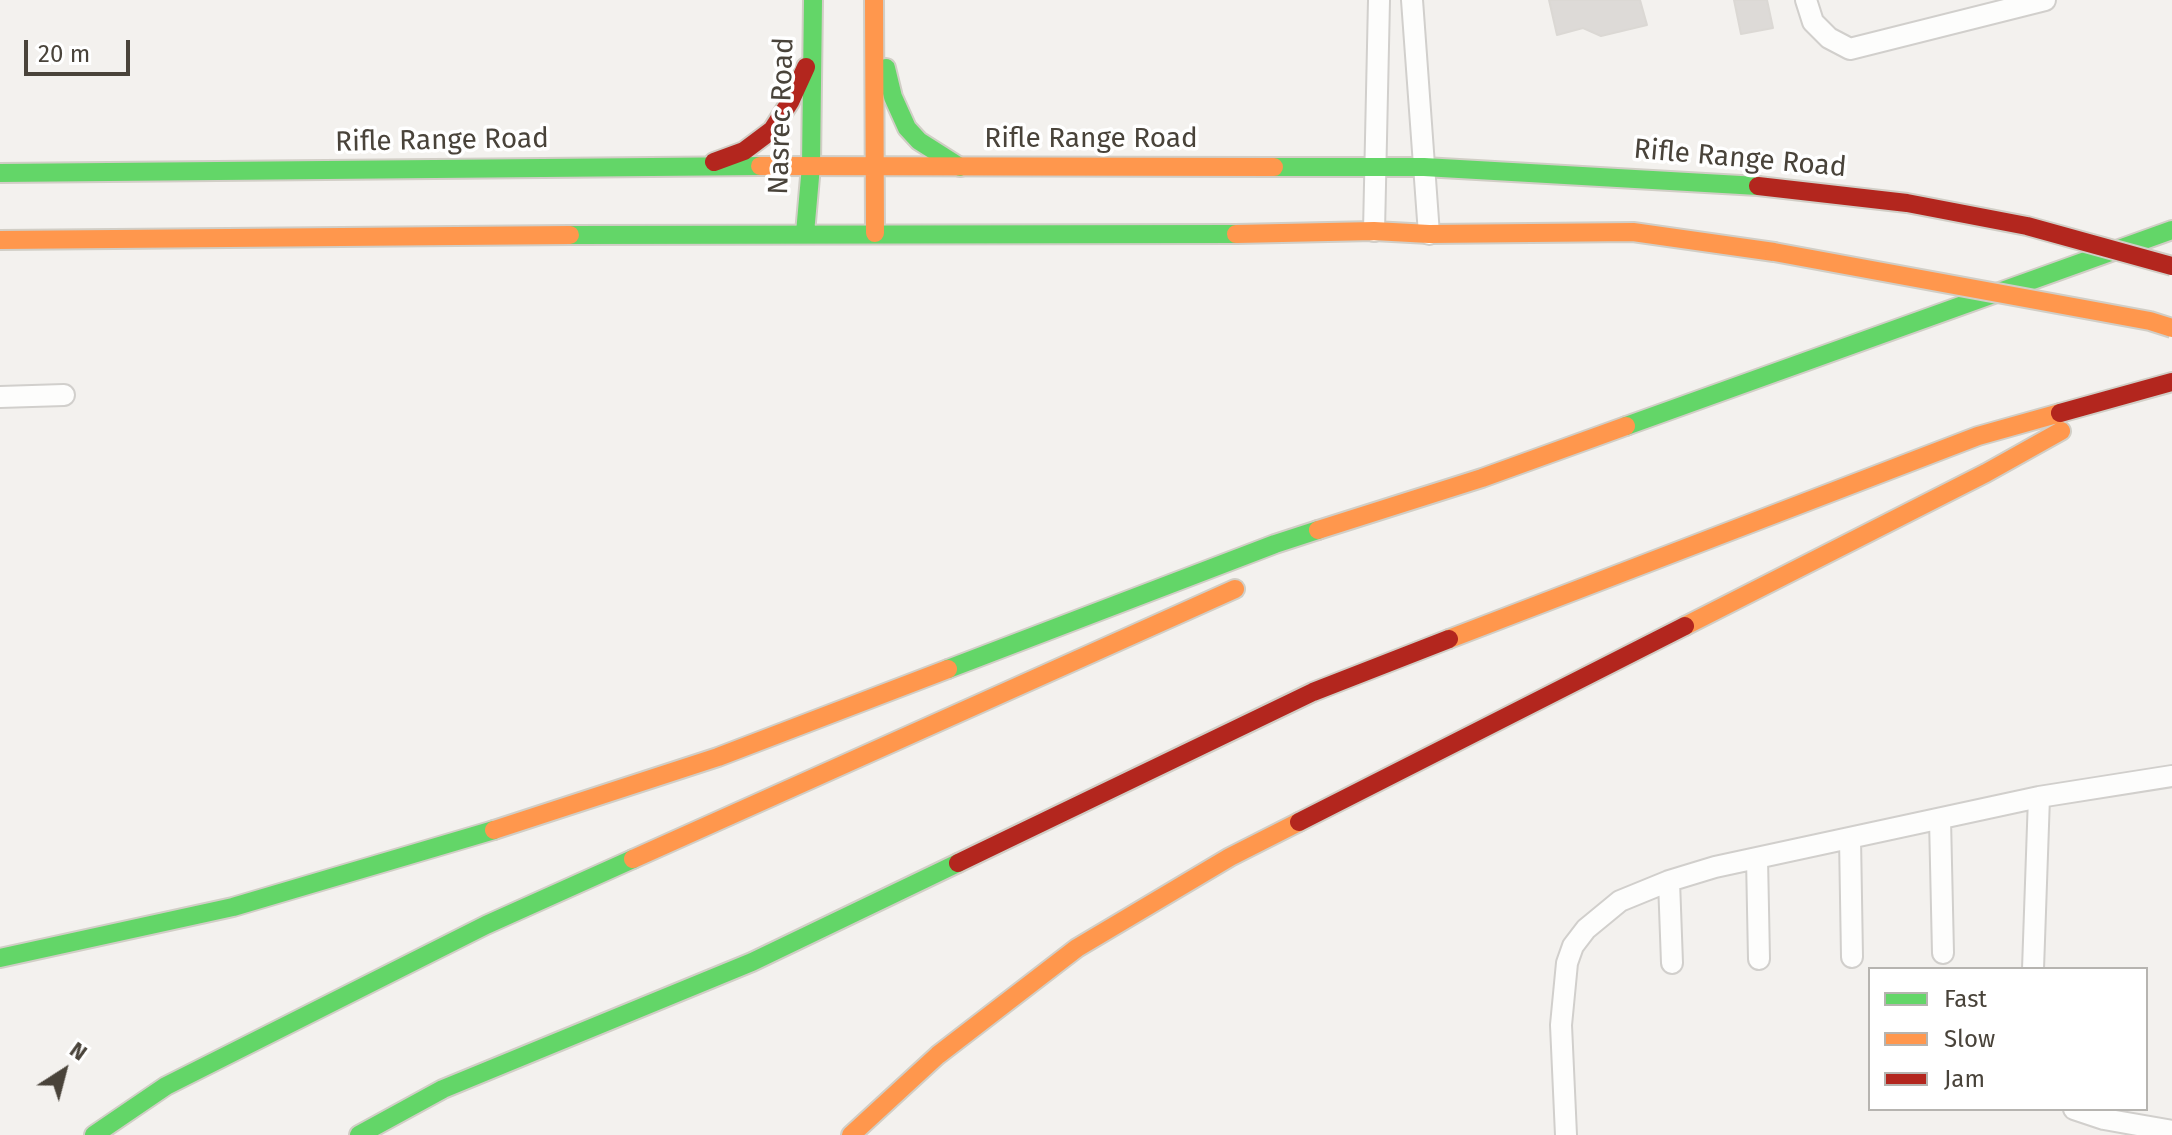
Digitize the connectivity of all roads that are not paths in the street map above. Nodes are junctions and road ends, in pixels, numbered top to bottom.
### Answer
1 (813, 0) edge
2 (874, 0) edge
3 (1404, 0) edge
4 (1412, 0) edge
5 (1806, 0) edge
6 (2045, 0) edge
7 (1379, 2) edge
8 (874, 23) junction
9 (812, 51) junction
10 (701, 166) junction
11 (811, 166) junction
12 (960, 167) junction
13 (1424, 167) junction
14 (874, 168) junction
15 (1375, 168) junction
16 (0, 173) edge
17 (2172, 230) edge
18 (1374, 231) junction
19 (805, 233) junction
20 (875, 233) junction
21 (1429, 234) junction
22 (0, 240) edge
23 (2172, 266) edge
24 (2172, 328) edge
25 (2172, 382) edge
26 (64, 395) dead end
27 (0, 397) edge
28 (2118, 399) junction
29 (1482, 478) junction
30 (1336, 543) dead end
31 (1249, 583) dead end
32 (2172, 776) edge
33 (2039, 797) junction
34 (1940, 819) junction
35 (1850, 838) junction
36 (1757, 858) junction
37 (1669, 881) junction
38 (1943, 953) dead end
39 (1852, 957) dead end
40 (0, 958) edge
41 (1759, 959) dead end
42 (1672, 963) dead end
43 (2033, 967) edge
44 (2080, 1111) edge
45 (2172, 1131) edge
46 (94, 1135) edge
47 (359, 1135) edge
48 (851, 1135) edge
49 (1566, 1135) edge

1 - 9 main road, Nasrec Road
2 - 8 main road
3 - 7 lane
4 - 13 lane
5 - 6 lane
7 - 15 lane
8 - 12 main road
8 - 14 main road
9 - 10 main road
9 - 11 main road, Nasrec Road
10 - 11 main road, Rifle Range Road
10 - 16 main road, Rifle Range Road
11 - 14 main road, Rifle Range Road
11 - 19 main road, Nasrec Road
12 - 14 main road, Rifle Range Road
12 - 15 main road, Rifle Range Road
13 - 15 main road, Rifle Range Road
13 - 21 lane
13 - 23 main road, Rifle Range Road, bridge
14 - 20 main road
15 - 18 lane
17 - 29 main road
18 - 20 main road
18 - 21 main road
19 - 20 main road
19 - 22 main road
21 - 24 main road, bridge
25 - 28 main road
26 - 27 lane
28 - 47 main road
28 - 48 main road
29 - 30 main road
29 - 40 main road
31 - 46 main road
32 - 33 lane
33 - 34 lane
33 - 43 lane
34 - 35 lane
34 - 38 lane
35 - 36 lane
35 - 39 lane
36 - 37 lane
36 - 41 lane
37 - 42 lane
37 - 49 lane
44 - 45 lane

